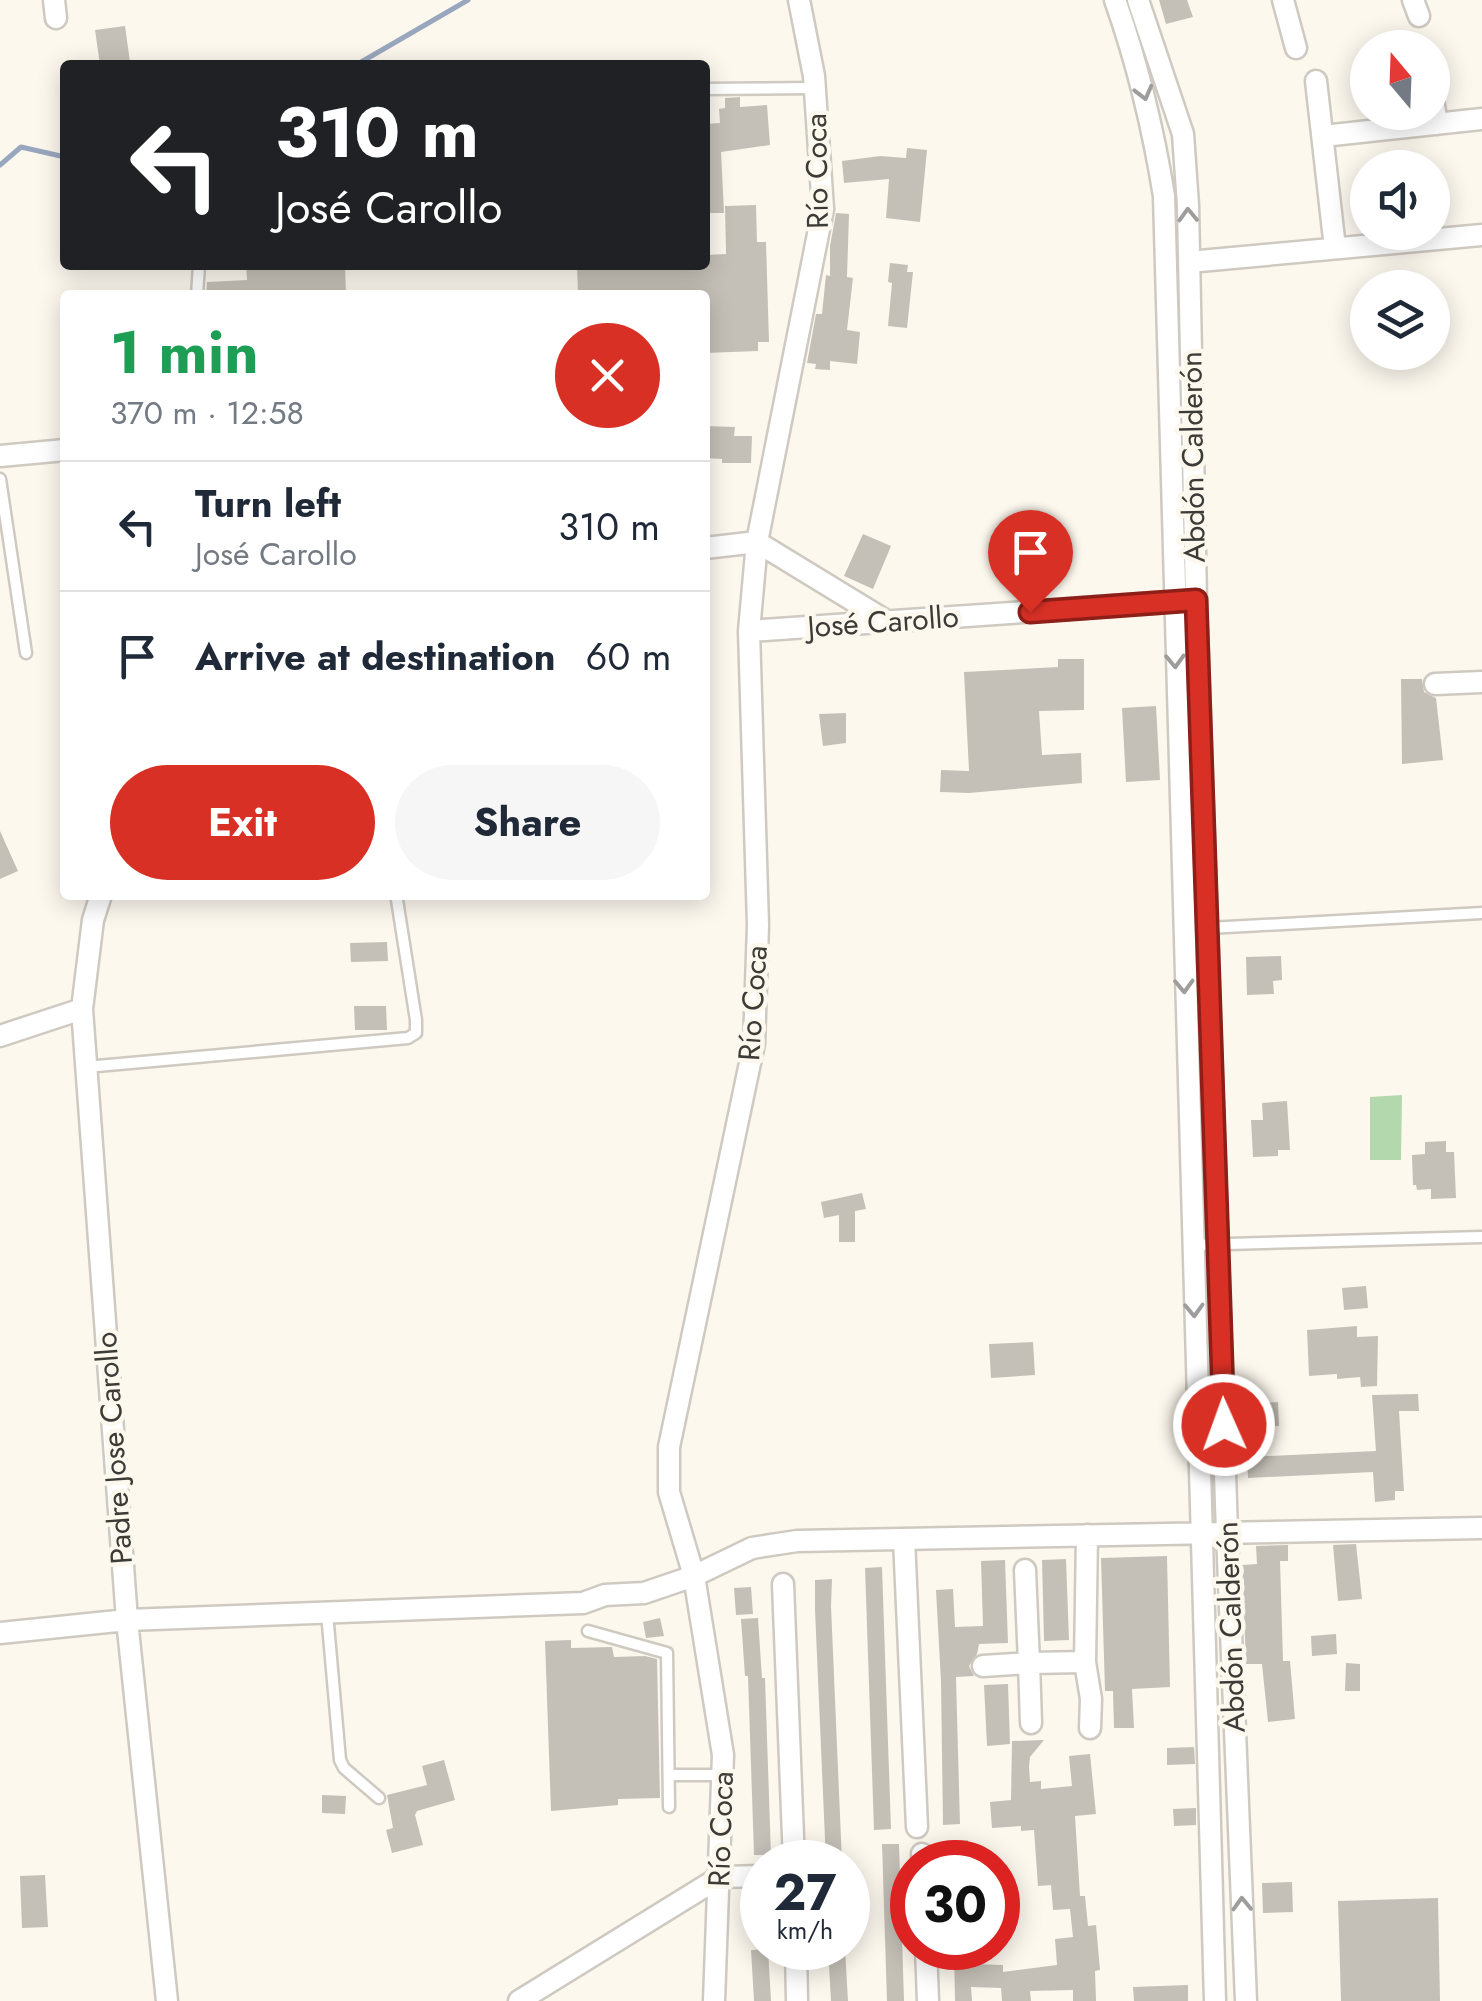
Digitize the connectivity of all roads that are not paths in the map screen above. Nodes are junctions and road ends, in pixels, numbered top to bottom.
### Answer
1 (799, 0) edge
2 (1115, 0) edge
3 (1138, 0) edge
4 (1283, 0) edge
5 (1296, 48) dead end
6 (1316, 81) dead end
7 (815, 88) junction
8 (710, 89) edge
9 (1482, 119) edge
10 (1450, 122) edge
11 (1380, 130) edge
12 (1323, 136) junction
13 (1482, 234) edge
14 (1335, 248) junction
15 (1189, 262) junction
16 (60, 450) edge
17 (0, 456) edge
18 (0, 479) edge
19 (757, 542) junction
20 (710, 547) edge
21 (1196, 600) junction
22 (1173, 601) junction
23 (888, 622) junction
24 (750, 631) junction
25 (26, 654) dead end
26 (1482, 682) edge
27 (1435, 684) dead end
28 (100, 900) edge
29 (397, 900) dead end
30 (1482, 913) edge
31 (1209, 928) junction
32 (82, 1009) junction
33 (0, 1036) edge
34 (86, 1067) junction
35 (1482, 1237) edge
36 (1218, 1244) junction
37 (1192, 1245) junction
38 (1482, 1528) edge
39 (1227, 1533) junction
40 (1087, 1534) junction
41 (1201, 1534) junction
42 (904, 1539) junction
43 (1026, 1570) dead end
44 (694, 1576) junction
45 (783, 1584) dead end
46 (327, 1612) junction
47 (127, 1620) junction
48 (588, 1631) dead end
49 (0, 1633) edge
50 (1085, 1662) junction
51 (1029, 1663) junction
52 (983, 1666) dead end
53 (1031, 1723) dead end
54 (1090, 1728) dead end
55 (669, 1775) junction
56 (722, 1775) junction
57 (380, 1798) dead end
58 (669, 1806) dead end
59 (916, 1827) dead end
60 (793, 1840) edge
61 (720, 1876) junction
62 (740, 1876) edge
63 (796, 1970) edge
64 (927, 1970) edge
65 (167, 2001) edge
66 (520, 2001) edge
67 (714, 2001) edge
68 (797, 2001) edge
69 (928, 2001) edge
70 (1215, 2001) edge
71 (1246, 2001) edge

1 - 7 street, Río Coca
2 -> 22 street, Abdón Calderón
15 -> 3 street, Abdón Calderón
4 - 5 street
6 - 12 street
7 - 8 lane
7 - 19 street, Río Coca
9 - 10 street
11 - 12 street
12 - 14 street
13 - 14 street
14 - 15 street
15 - 21 street, Abdón Calderón
16 - 17 street
18 - 25 lane
19 - 20 street
19 - 23 street
19 - 24 street, Río Coca
21 - 22 street, José Carollo
21 - 31 street, Abdón Calderón
22 - 23 street, José Carollo
22 -> 37 street, Abdón Calderón
23 - 24 street, José Carollo
24 - 44 street, Río Coca
26 - 27 street
28 - 32 street, Padre Jose Carollo
29 - 34 lane
30 - 31 lane
31 - 36 street, Abdón Calderón
32 - 33 street
32 - 34 street, Padre Jose Carollo
34 - 47 street, Padre Jose Carollo
35 - 36 lane
36 - 37 lane
36 - 39 street, Abdón Calderón
37 -> 41 street, Abdón Calderón
38 - 39 street
39 - 41 street
71 -> 39 street, Abdón Calderón
40 - 41 street
40 - 42 street
40 - 50 street
41 - 70 street, Abdón Calderón
42 - 44 street
42 - 59 street
43 - 51 street
44 - 46 street
44 - 56 street, Río Coca
45 - 60 street
46 - 47 street
46 - 57 lane
47 - 49 street
47 - 65 street, Padre Jose Carollo
48 - 55 lane
50 - 51 street
50 - 54 street
51 - 52 street
51 - 53 street
55 - 56 lane
55 - 58 lane
56 - 61 street, Río Coca
61 - 62 street
61 - 66 street
61 - 67 street, Río Coca
63 - 68 street
64 - 69 street

